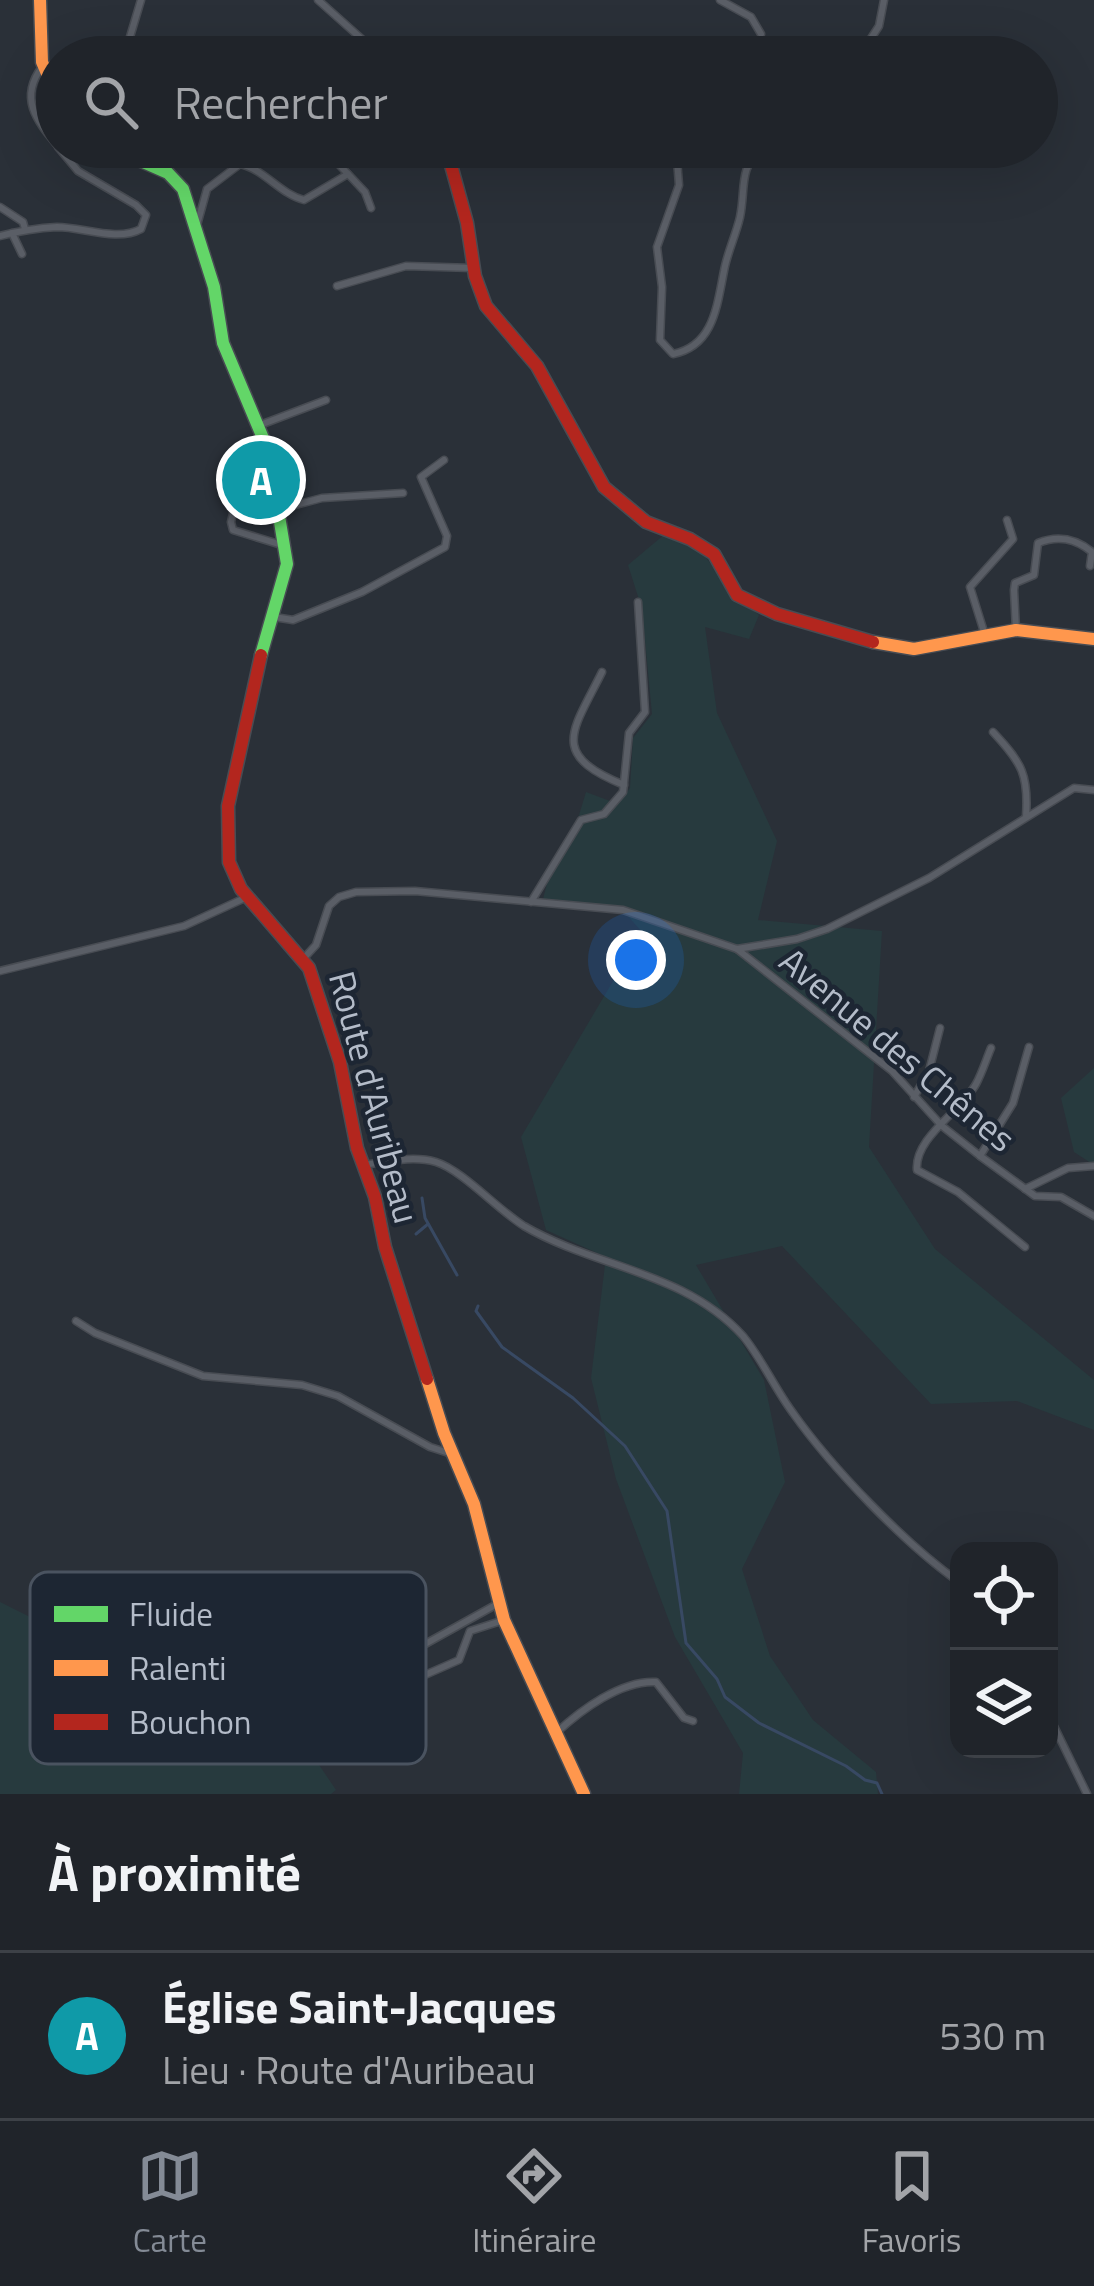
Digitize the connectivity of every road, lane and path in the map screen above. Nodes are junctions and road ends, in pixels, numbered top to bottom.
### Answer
1 (40, 0) edge
2 (141, 0) edge
3 (318, 0) edge
4 (720, 0) edge
5 (884, 0) edge
6 (761, 34) dead end
7 (41, 36) edge
8 (130, 36) edge
9 (358, 36) edge
10 (872, 36) edge
11 (36, 78) edge
12 (36, 117) edge
13 (76, 168) edge
14 (157, 168) edge
15 (235, 168) edge
16 (253, 168) edge
17 (343, 168) edge
18 (452, 168) edge
19 (678, 168) edge
20 (746, 168) edge
21 (348, 173) junction
22 (0, 207) edge
23 (371, 208) dead end
24 (196, 228) junction
25 (25, 229) junction
26 (12, 232) junction
27 (0, 236) edge
28 (22, 254) dead end
29 (473, 268) junction
30 (337, 286) dead end
31 (326, 400) dead end
32 (260, 425) junction
33 (444, 460) dead end
34 (403, 493) dead end
35 (237, 496) dead end
36 (280, 508) junction
37 (1007, 520) dead end
38 (285, 546) junction
39 (1090, 566) dead end
40 (638, 602) dead end
41 (274, 617) junction
42 (1016, 630) junction
43 (985, 635) junction
44 (1094, 638) edge
45 (602, 672) dead end
46 (993, 732) dead end
47 (624, 785) junction
48 (1094, 790) edge
49 (1026, 817) junction
50 (247, 897) junction
51 (531, 902) junction
52 (737, 949) junction
53 (304, 958) junction
54 (0, 971) edge
55 (940, 1028) dead end
56 (1030, 1047) dead end
57 (991, 1048) dead end
58 (914, 1097) junction
59 (942, 1126) junction
60 (980, 1156) junction
61 (363, 1166) junction
62 (1094, 1166) edge
63 (1025, 1189) junction
64 (1094, 1216) edge
65 (1025, 1247) dead end
66 (76, 1321) dead end
67 (452, 1454) junction
68 (950, 1576) edge
69 (499, 1604) junction
70 (504, 1620) junction
71 (426, 1644) edge
72 (426, 1674) edge
73 (692, 1721) dead end
74 (556, 1733) junction
75 (1058, 1734) edge
76 (584, 1794) edge
77 (1087, 1794) edge

1 - 7 street
2 - 8 street
3 - 9 street
4 - 6 street
5 - 10 street
11 - 12 street
13 - 25 street
14 - 24 street, Route d'Auribeau
15 - 24 street
16 - 21 street
17 - 21 street
18 - 29 street
19 - 20 street
21 - 23 street
22 - 25 street
24 - 32 street, Route d'Auribeau
25 - 26 street
26 - 27 street
26 - 28 street
29 - 30 street
29 - 43 street
31 - 32 street
32 - 36 street, Route d'Auribeau
33 - 41 street
34 - 36 street
35 - 38 street
36 - 38 street, Route d'Auribeau
37 - 43 street
38 - 41 street, Route d'Auribeau
39 - 42 street
40 - 47 street
41 - 50 street, Route d'Auribeau
42 - 43 street
42 - 44 street
45 - 47 street
46 - 49 street
47 - 51 street
48 - 49 street
49 - 52 street
50 - 53 street, Route d'Auribeau
50 - 54 street
51 - 52 street
51 - 53 street
52 - 58 street, Avenue des Chênes
53 - 61 street, Route d'Auribeau
55 - 58 street
56 - 60 street
57 - 59 street
58 - 59 street, Avenue des Chênes
59 - 60 street, Avenue des Chênes
59 - 65 street
60 - 63 street, Avenue des Chênes
61 - 67 street, Route d'Auribeau
61 - 68 street
62 - 63 street
63 - 64 street, Avenue des Chênes
66 - 67 street
67 - 69 street, Route d'Auribeau
69 - 70 street, Route d'Auribeau
69 - 71 street
70 - 72 street
70 - 74 street, Route d'Auribeau
73 - 74 street
74 - 76 street, Route d'Auribeau
75 - 77 street

